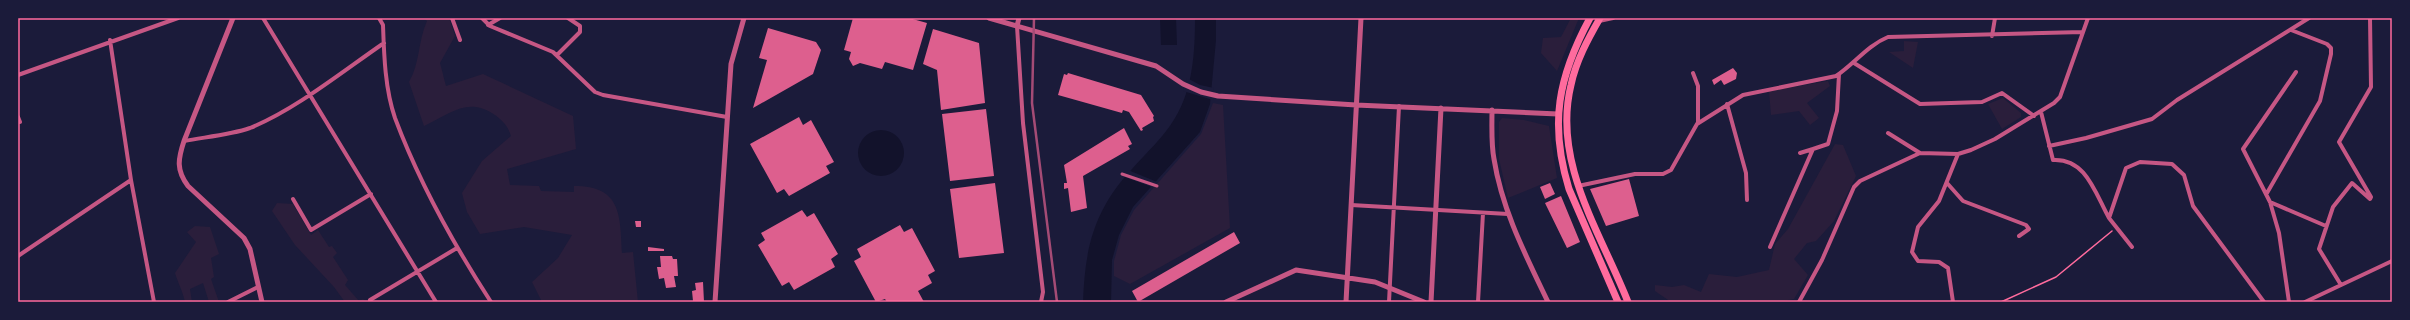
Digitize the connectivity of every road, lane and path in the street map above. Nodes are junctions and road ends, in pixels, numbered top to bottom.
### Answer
1 (178, 18) edge
2 (233, 18) edge
3 (263, 18) edge
4 (379, 18) edge
5 (452, 18) edge
6 (482, 18) edge
7 (500, 18) edge
8 (568, 18) edge
9 (744, 18) edge
10 (989, 18) edge
11 (1018, 18) edge
12 (1361, 18) edge
13 (1590, 18) edge
14 (1613, 18) edge
15 (1995, 18) edge
16 (2088, 18) edge
17 (2309, 18) edge
18 (2370, 18) edge
19 (1599, 19) edge
20 (488, 25) junction
21 (1017, 26) junction
22 (2291, 30) junction
23 (2083, 32) junction
24 (1992, 36) junction
25 (110, 40) junction
26 (460, 40) dead end
27 (384, 43) junction
28 (557, 56) junction
29 (1854, 63) junction
30 (2296, 72) dead end
31 (1693, 73) dead end
32 (1839, 74) junction
33 (18, 75) edge
34 (310, 95) junction
35 (1727, 104) junction
36 (1356, 105) junction
37 (1399, 106) junction
38 (1441, 108) junction
39 (1492, 110) junction
40 (2040, 112) junction
41 (1558, 114) junction
42 (2034, 116) junction
43 (18, 117) edge
44 (727, 117) junction
45 (20, 122) dead end
46 (1698, 123) junction
47 (1888, 133) dead end
48 (184, 140) junction
49 (2339, 142) junction
50 (2334, 144) dead end
51 (2049, 146) junction
52 (1813, 149) junction
53 (1800, 153) dead end
54 (1920, 153) junction
55 (1958, 154) junction
56 (1122, 174) dead end
57 (131, 180) junction
58 (1947, 183) junction
59 (1157, 186) dead end
60 (1577, 186) junction
61 (2267, 193) junction
62 (371, 194) junction
63 (294, 200) dead end
64 (1747, 200) dead end
65 (2270, 202) junction
66 (1351, 206) junction
67 (1394, 208) junction
68 (1436, 210) junction
69 (1483, 213) junction
70 (1508, 214) junction
71 (2109, 218) junction
72 (2326, 226) junction
73 (2113, 230) dead end
74 (2019, 236) dead end
75 (1770, 247) dead end
76 (2132, 247) dead end
77 (457, 248) junction
78 (18, 256) edge
79 (2392, 261) edge
80 (417, 271) junction
81 (1347, 277) junction
82 (2341, 285) junction
83 (258, 287) junction
84 (1389, 288) junction
85 (370, 300) dead end
86 (1042, 301) edge
87 (154, 302) edge
88 (228, 302) edge
89 (262, 302) edge
90 (436, 302) edge
91 (491, 302) edge
92 (715, 302) edge
93 (1226, 302) edge
94 (1346, 302) edge
95 (1389, 302) edge
96 (1424, 302) edge
97 (1431, 302) edge
98 (1478, 302) edge
99 (1548, 302) edge
100 (1618, 302) edge
101 (1628, 302) edge
102 (1799, 302) edge
103 (1953, 302) edge
104 (2001, 302) edge
105 (2264, 302) edge
106 (2289, 302) edge
107 (2305, 302) edge

1 - 25 street
2 - 48 street
3 - 34 street
4 - 27 street
5 - 26 street
6 - 20 street
7 - 20 street
8 - 28 street
9 - 44 street
10 - 21 street
11 - 21 street
12 - 36 street
13 - 41 highway
14 - 19 street
15 - 24 street
16 - 23 street
17 - 22 street
18 - 49 street
19 - 60 highway
20 - 28 street
21 - 36 street
21 - 86 street
22 - 51 street
22 - 61 street
23 - 24 street
23 - 40 street
24 - 29 street
25 - 33 street
25 - 57 street
27 - 34 street
27 - 77 street
28 - 44 street
29 - 32 street
29 - 42 street
30 - 61 street
31 - 46 street
32 - 35 street
32 - 52 street
34 - 48 street
34 - 62 street
35 - 46 street
35 - 64 street
36 - 37 street
36 - 66 street
37 - 38 street
37 - 67 street
38 - 39 street
38 - 68 street
39 - 41 street
39 - 70 street
40 - 42 street
40 - 51 street
41 - 100 highway
42 - 55 street
43 - 45 street
44 - 92 street
46 - 60 street
47 - 54 street
48 - 83 street
49 - 50 street
49 - 72 street
51 - 71 street
52 - 53 street
52 - 75 street
54 - 55 street
54 - 102 street
55 - 58 street
56 - 59 street
57 - 78 street
57 - 87 street
58 - 74 street
58 - 103 street
60 - 101 highway
61 - 65 street
62 - 63 street
62 - 80 street
65 - 72 street
65 - 106 street
66 - 67 street
66 - 81 street
67 - 68 street
67 - 84 street
68 - 69 street
68 - 97 street
69 - 70 street
69 - 98 street
70 - 99 street
71 - 76 street
71 - 105 street
72 - 82 street
73 - 104 path
77 - 80 street
77 - 91 street
79 - 82 street
80 - 85 street
80 - 90 street
81 - 84 street
81 - 93 street
81 - 94 street
82 - 107 street
83 - 88 street
83 - 89 street
84 - 95 street
84 - 96 street

